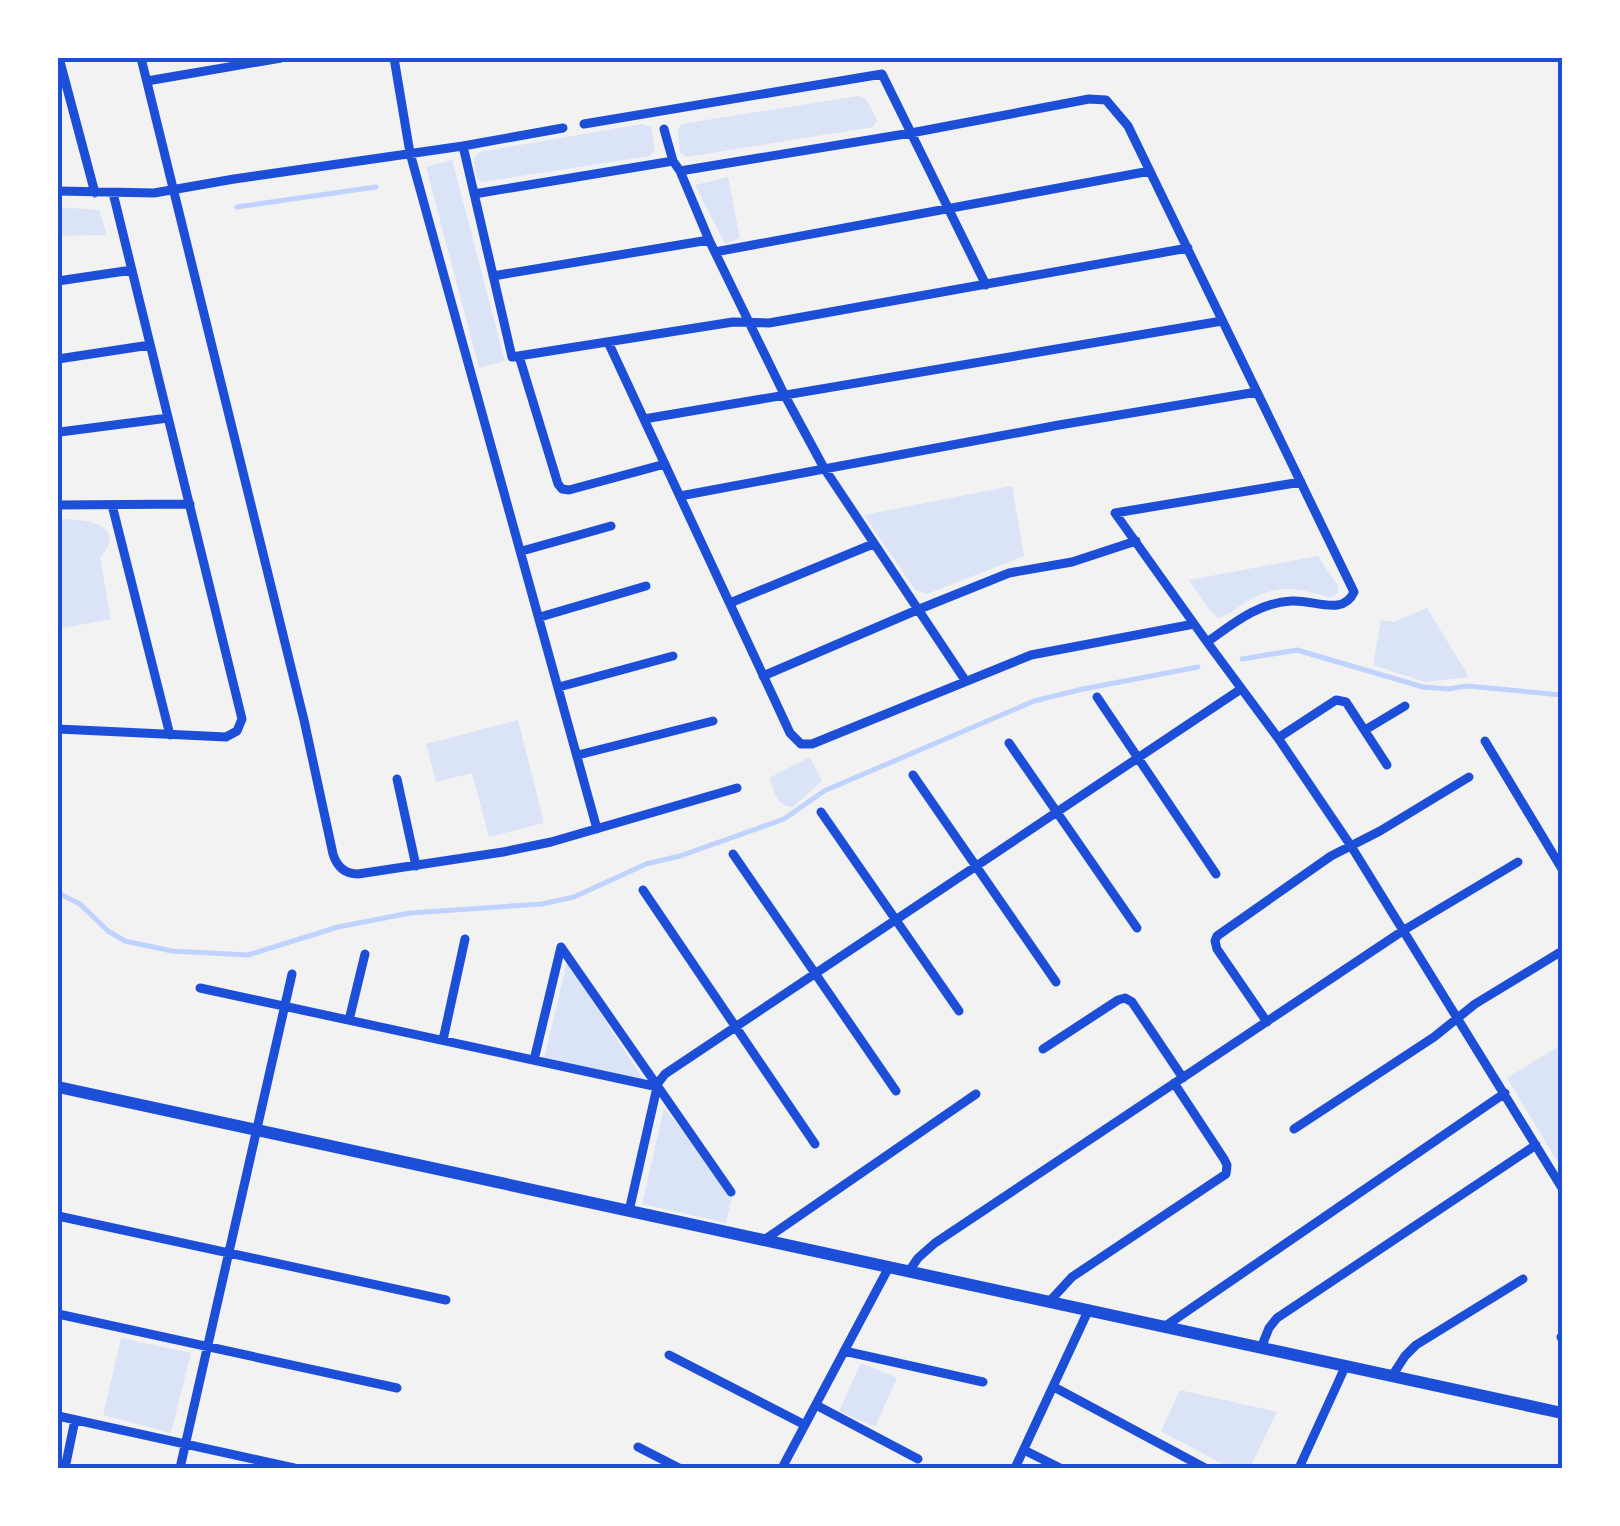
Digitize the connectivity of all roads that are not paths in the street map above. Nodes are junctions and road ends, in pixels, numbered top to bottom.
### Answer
1 (59, 58) edge
2 (141, 58) edge
3 (280, 58) edge
4 (394, 58) edge
5 (147, 81) junction
6 (584, 124) dead end
7 (563, 128) dead end
8 (664, 129) dead end
9 (912, 133) junction
10 (462, 146) junction
11 (410, 153) junction
12 (676, 166) junction
13 (1150, 171) junction
14 (172, 190) junction
15 (58, 191) edge
16 (95, 193) junction
17 (113, 193) junction
18 (474, 194) junction
19 (949, 210) junction
20 (709, 240) junction
21 (1188, 248) junction
22 (715, 252) junction
23 (132, 270) junction
24 (493, 276) junction
25 (58, 281) edge
26 (986, 284) junction
27 (749, 321) junction
28 (1222, 321) junction
29 (608, 342) junction
30 (150, 346) junction
31 (519, 356) junction
32 (58, 359) edge
33 (1257, 392) junction
34 (784, 394) junction
35 (168, 418) junction
36 (644, 419) junction
37 (60, 432) edge
38 (665, 464) junction
39 (824, 468) junction
40 (1301, 482) junction
41 (680, 496) junction
42 (112, 504) junction
43 (190, 504) junction
44 (58, 505) edge
45 (611, 526) dead end
46 (1136, 541) junction
47 (873, 544) junction
48 (522, 551) junction
49 (646, 586) dead end
50 (730, 603) junction
51 (917, 610) junction
52 (540, 617) junction
53 (1194, 624) junction
54 (1206, 642) junction
55 (673, 656) dead end
56 (764, 676) junction
57 (965, 680) junction
58 (559, 686) junction
59 (1241, 690) junction
60 (1097, 697) dead end
61 (1405, 706) dead end
62 (713, 721) dead end
63 (58, 729) edge
64 (1365, 730) junction
65 (170, 734) junction
66 (1278, 738) junction
67 (1485, 741) dead end
68 (1010, 743) dead end
69 (578, 755) junction
70 (1138, 757) junction
71 (1387, 765) dead end
72 (913, 775) dead end
73 (1469, 776) dead end
74 (398, 779) dead end
75 (737, 788) dead end
76 (822, 812) dead end
77 (1056, 812) junction
78 (598, 829) junction
79 (1352, 846) junction
80 (733, 854) dead end
81 (1518, 862) dead end
82 (416, 866) junction
83 (976, 866) junction
84 (1562, 869) edge
85 (1216, 874) dead end
86 (643, 890) dead end
87 (897, 921) junction
88 (1137, 928) dead end
89 (1404, 930) junction
90 (464, 939) dead end
91 (1562, 951) edge
92 (365, 954) dead end
93 (292, 974) dead end
94 (816, 974) junction
95 (1056, 982) dead end
96 (200, 988) dead end
97 (285, 1006) junction
98 (959, 1011) dead end
99 (1458, 1018) junction
100 (349, 1020) junction
101 (1267, 1022) junction
102 (736, 1028) junction
103 (443, 1040) junction
104 (1043, 1049) dead end
105 (534, 1060) junction
106 (1179, 1080) junction
107 (658, 1086) junction
108 (58, 1087) edge
109 (896, 1090) dead end
110 (1505, 1093) junction
111 (976, 1094) dead end
112 (257, 1130) junction
113 (1294, 1130) dead end
114 (815, 1144) dead end
115 (1536, 1145) junction
116 (1562, 1188) edge
117 (731, 1192) dead end
118 (629, 1210) junction
119 (58, 1216) edge
120 (764, 1240) junction
121 (229, 1254) junction
122 (889, 1267) junction
123 (909, 1271) junction
124 (1522, 1280) dead end
125 (446, 1300) dead end
126 (1049, 1302) junction
127 (1089, 1309) junction
128 (58, 1314) edge
129 (1164, 1326) junction
130 (208, 1348) junction
131 (1261, 1348) junction
132 (844, 1351) junction
133 (670, 1355) dead end
134 (1346, 1365) junction
135 (1392, 1376) junction
136 (982, 1382) dead end
137 (1054, 1387) junction
138 (397, 1388) dead end
139 (816, 1405) junction
140 (1562, 1413) edge
141 (58, 1416) edge
142 (75, 1420) junction
143 (805, 1424) junction
144 (186, 1444) junction
145 (638, 1447) dead end
146 (1024, 1450) junction
147 (918, 1459) dead end
148 (64, 1468) edge
149 (180, 1468) edge
150 (294, 1468) edge
151 (679, 1468) edge
152 (782, 1468) edge
153 (1015, 1468) edge
154 (1060, 1468) edge
155 (1205, 1468) edge
156 (1299, 1468) edge

1 - 16 street
2 - 5 street
3 - 5 street
4 - 11 street
5 - 14 street
6 - 9 street
7 - 10 street
8 - 12 street
9 - 12 street
9 - 13 street
9 - 19 street
10 - 11 street
10 - 18 street
11 - 14 street
11 - 48 street
12 - 18 street
12 - 20 street
13 - 19 street
13 - 21 street
14 - 17 street
14 - 82 street
15 - 16 street
16 - 17 street
17 - 23 street
18 - 24 street
19 - 22 street
19 - 26 street
20 - 22 street
20 - 24 street
21 - 26 street
21 - 28 street
22 - 27 street
23 - 25 street
23 - 30 street
24 - 31 street
26 - 27 street
27 - 29 street
27 - 34 street
28 - 33 street
28 - 34 street
29 - 31 street
29 - 36 street
30 - 32 street
30 - 35 street
31 - 38 street
33 - 39 street
33 - 40 street
34 - 36 street
34 - 39 street
35 - 37 street
35 - 43 street
36 - 38 street
38 - 41 street
39 - 41 street
39 - 47 street
40 - 46 street
40 - 54 street
41 - 50 street
42 - 43 street
42 - 44 street
42 - 65 street
43 - 65 street
45 - 48 street
46 - 51 street
46 - 53 street
47 - 50 street
47 - 51 street
48 - 52 street
49 - 52 street
50 - 56 street
51 - 56 street
51 - 57 street
52 - 58 street
53 - 54 street
53 - 57 street
54 - 59 street
55 - 58 street
56 - 57 street
58 - 69 street
59 - 66 street
59 - 70 street
60 - 70 street
61 - 64 street
62 - 69 street
63 - 65 street
64 - 66 street
64 - 71 street
66 - 79 street
67 - 84 street
68 - 77 street
69 - 78 street
70 - 77 street
70 - 85 street
72 - 83 street
73 - 79 street
74 - 82 street
75 - 78 street
76 - 87 street
77 - 83 street
77 - 88 street
78 - 82 street
79 - 89 street
79 - 101 street
80 - 94 street
81 - 89 street
83 - 87 street
83 - 95 street
86 - 102 street
87 - 94 street
87 - 98 street
89 - 99 street
89 - 101 street
90 - 103 street
91 - 99 street
92 - 100 street
93 - 97 street
94 - 102 street
94 - 109 street
96 - 97 street
97 - 100 street
97 - 112 street
99 - 110 street
99 - 113 street
100 - 103 street
101 - 106 street
102 - 107 street
102 - 114 street
103 - 105 street
104 - 106 street
105 - 107 street
105 - 107 street
106 - 123 street
106 - 126 street
107 - 117 street
107 - 118 street
108 - 112 main road
110 - 115 street
110 - 129 street
111 - 120 street
112 - 118 main road
112 - 121 street
115 - 116 street
115 - 131 street
118 - 120 main road
119 - 121 street
120 - 122 main road
121 - 125 street
121 - 130 street
122 - 123 main road
122 - 132 street
123 - 126 main road
124 - 135 street
126 - 127 main road
127 - 129 main road
127 - 137 street
128 - 130 street
129 - 131 main road
130 - 138 street
130 - 144 street
131 - 134 main road
132 - 136 street
132 - 139 street
133 - 143 street
134 - 135 main road
134 - 156 street
135 - 140 main road
137 - 146 street
137 - 155 street
139 - 143 street
139 - 147 street
141 - 142 street
142 - 144 street
142 - 148 street
143 - 152 street
144 - 149 street
144 - 150 street
145 - 151 street
146 - 153 street
146 - 154 street

